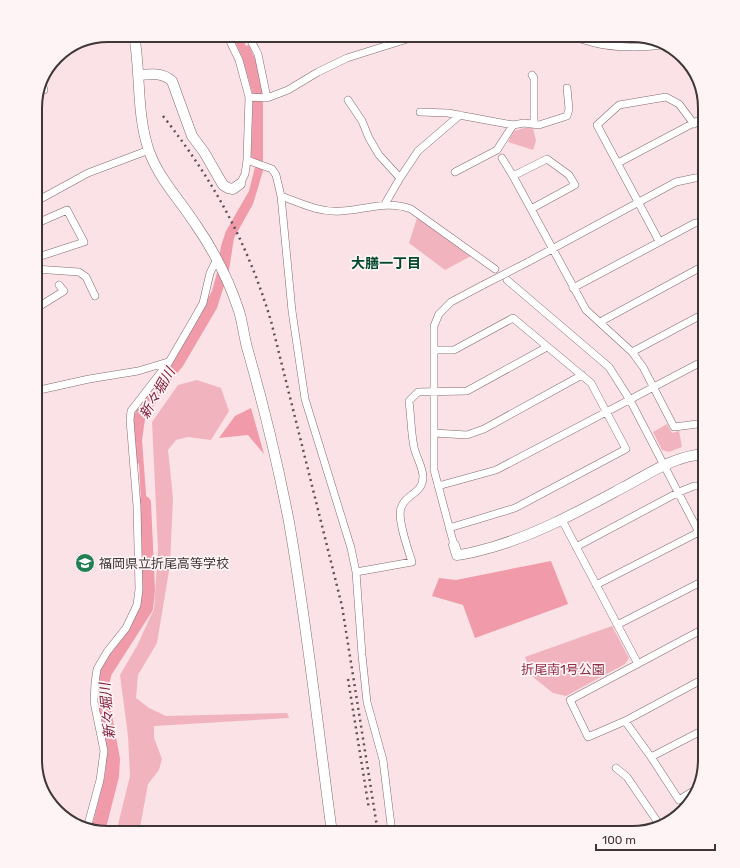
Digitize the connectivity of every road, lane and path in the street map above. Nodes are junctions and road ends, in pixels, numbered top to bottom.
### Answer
1 (135, 42) edge
2 (230, 42) edge
3 (252, 42) edge
4 (398, 42) edge
5 (590, 42) edge
6 (655, 46) edge
7 (138, 75) junction
8 (532, 75) dead end
9 (567, 88) dead end
10 (249, 97) junction
11 (267, 98) junction
12 (348, 100) dead end
13 (420, 112) dead end
14 (460, 116) junction
15 (698, 122) edge
16 (534, 124) junction
17 (694, 124) junction
18 (513, 125) junction
19 (149, 150) junction
20 (502, 158) dead end
21 (249, 161) junction
22 (618, 163) junction
23 (455, 172) dead end
24 (513, 176) junction
25 (400, 178) junction
26 (698, 178) edge
27 (240, 184) joint
28 (281, 196) junction
29 (42, 198) edge
30 (638, 202) junction
31 (385, 204) junction
32 (531, 209) junction
33 (42, 221) edge
34 (698, 223) edge
35 (659, 241) junction
36 (553, 248) junction
37 (42, 256) edge
38 (216, 260) junction
39 (42, 269) edge
40 (495, 269) dead end
41 (698, 269) edge
42 (507, 280) dead end
43 (59, 285) dead end
44 (573, 288) junction
45 (95, 296) dead end
46 (42, 305) edge
47 (698, 317) edge
48 (600, 322) junction
49 (547, 347) junction
50 (434, 350) junction
51 (632, 352) junction
52 (168, 362) junction
53 (698, 363) edge
54 (582, 375) junction
55 (653, 388) junction
56 (42, 389) edge
57 (433, 392) junction
58 (630, 400) junction
59 (606, 412) junction
60 (698, 425) edge
61 (434, 433) junction
62 (698, 455) edge
63 (664, 466) junction
64 (438, 486) junction
65 (698, 486) edge
66 (678, 492) junction
67 (562, 520) junction
68 (698, 524) edge
69 (449, 528) junction
70 (698, 532) edge
71 (454, 545) joint
72 (576, 547) junction
73 (356, 572) junction
74 (698, 584) edge
75 (596, 585) junction
76 (618, 625) junction
77 (698, 632) edge
78 (638, 664) junction
79 (698, 682) edge
80 (625, 721) junction
81 (698, 733) edge
82 (651, 758) junction
83 (616, 768) dead end
84 (688, 794) edge
85 (657, 821) edge
86 (88, 823) edge
87 (331, 826) edge
88 (391, 826) edge

1 - 7 street
2 - 10 street
3 - 11 street
4 - 11 street
5 - 6 street
7 - 19 street
7 - 27 street
8 - 16 street
9 - 16 street
10 - 11 street
10 - 21 street
12 - 25 street
13 - 14 street
14 - 18 street
14 - 25 street
15 - 17 street
16 - 18 street
17 - 22 street
17 - 22 street
18 - 23 street
19 - 29 street
19 - 38 street
20 - 24 street
21 - 27 street
21 - 28 street
22 - 30 street
24 - 32 street
24 - 32 street
25 - 31 street
26 - 30 street
28 - 31 street
28 - 73 street
30 - 35 street
30 - 36 street
31 - 40 street
32 - 36 street
33 - 37 street
34 - 35 street
35 - 44 street
36 - 44 street
36 - 50 street, bridge
38 - 52 street
38 - 87 street
39 - 45 street
41 - 48 street
42 - 58 street
43 - 46 street
44 - 48 street
47 - 51 street
48 - 51 street
49 - 50 street
49 - 54 street
49 - 57 street
50 - 57 street
51 - 55 street
52 - 56 street
52 - 86 street
53 - 55 street
54 - 59 street
54 - 61 street
55 - 58 street
55 - 60 street
57 - 61 street
57 - 73 street
58 - 59 street
58 - 63 street
59 - 64 street
59 - 69 street
61 - 64 street
62 - 63 street
63 - 66 street
63 - 67 street
64 - 69 street
65 - 66 street
66 - 68 street
66 - 72 street
67 - 71 street
67 - 72 street
69 - 71 street
70 - 75 street
72 - 75 street
73 - 88 street
74 - 76 street
75 - 76 street
76 - 78 street
77 - 78 street
78 - 80 street
79 - 80 street
80 - 82 street
81 - 82 street
82 - 84 street
83 - 85 street

